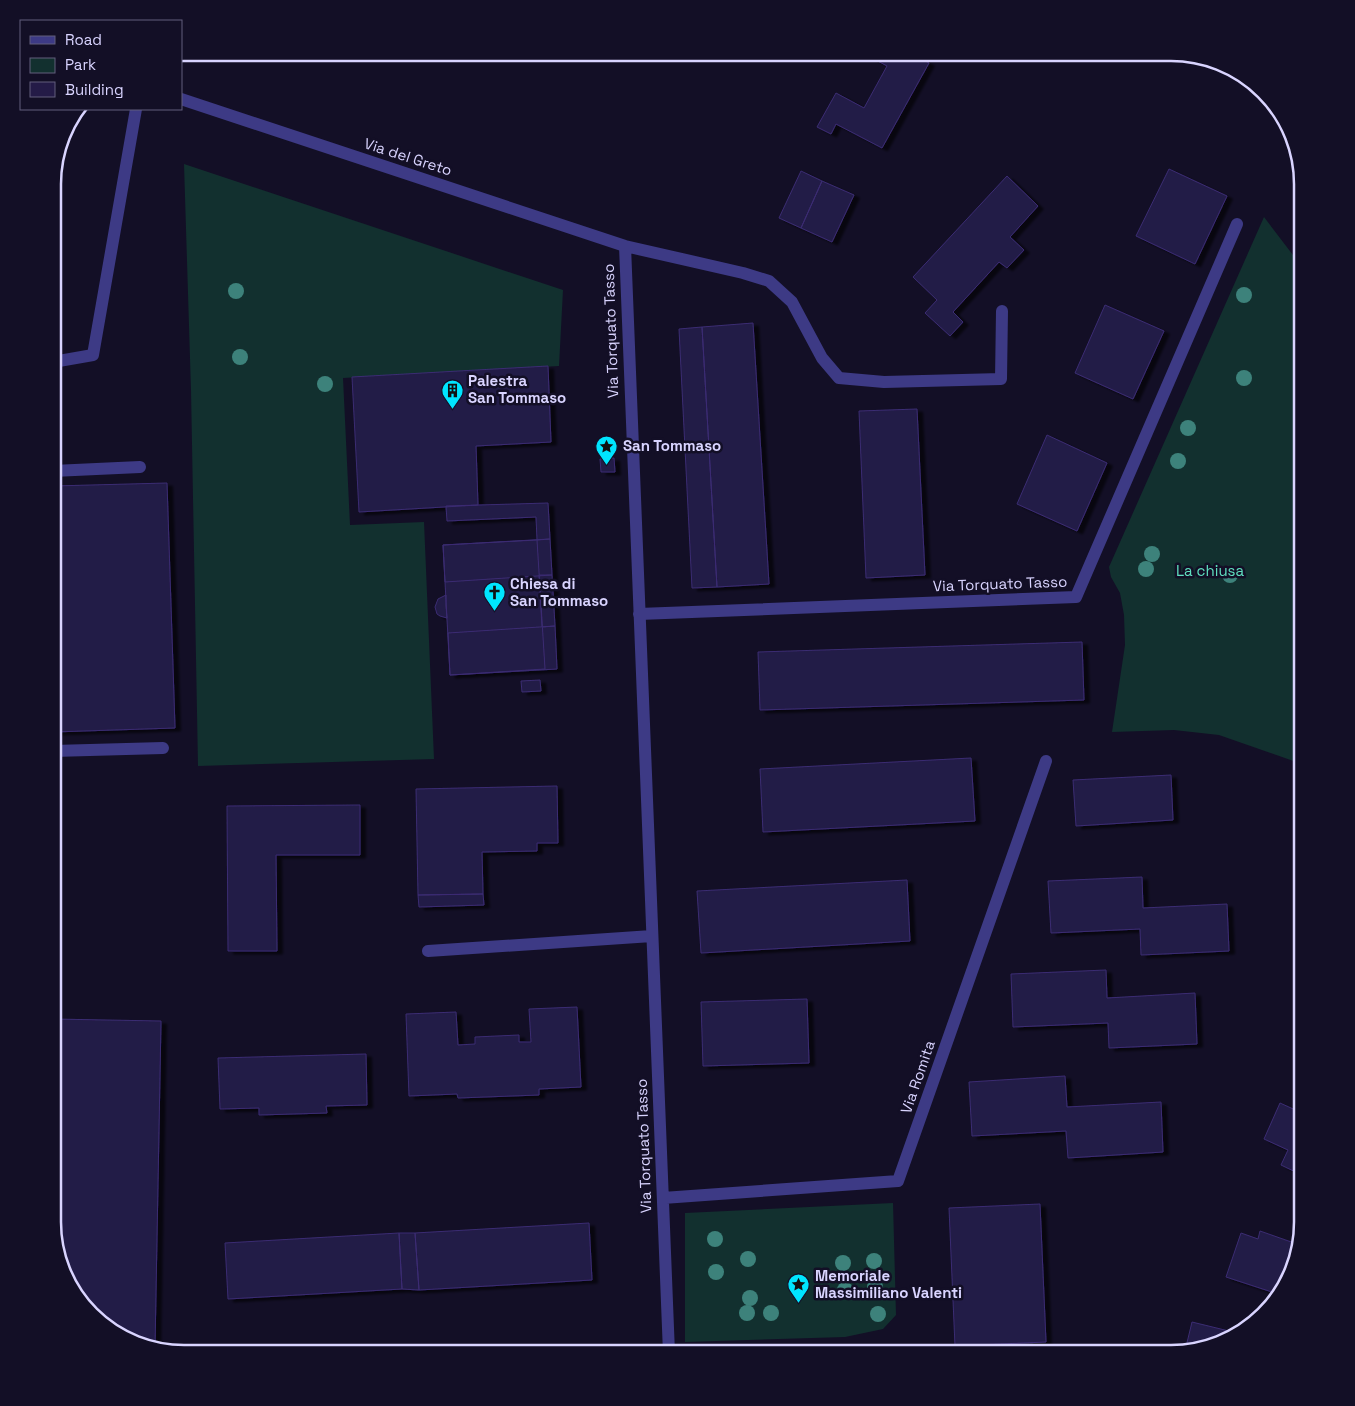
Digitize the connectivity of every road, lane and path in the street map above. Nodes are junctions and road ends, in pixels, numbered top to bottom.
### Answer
1 (182, 99) edge
2 (136, 110) edge
3 (1237, 224) dead end
4 (625, 246) junction
5 (1002, 311) dead end
6 (62, 360) edge
7 (140, 467) dead end
8 (62, 471) edge
9 (639, 614) junction
10 (163, 748) dead end
11 (61, 751) edge
12 (1046, 761) dead end
13 (652, 936) junction
14 (428, 951) dead end
15 (663, 1198) junction
16 (669, 1345) edge

1 - 4 street, Via del Greto
2 - 6 street
3 - 9 street, Via Torquato Tasso
4 - 5 street, Via Torquato Tasso
4 - 9 street, Via Torquato Tasso
7 - 8 street
9 - 13 street, Via Torquato Tasso
10 - 11 street
12 - 15 street, Via Romita
13 - 14 street
13 - 15 street, Via Torquato Tasso
15 - 16 street, Via Torquato Tasso

